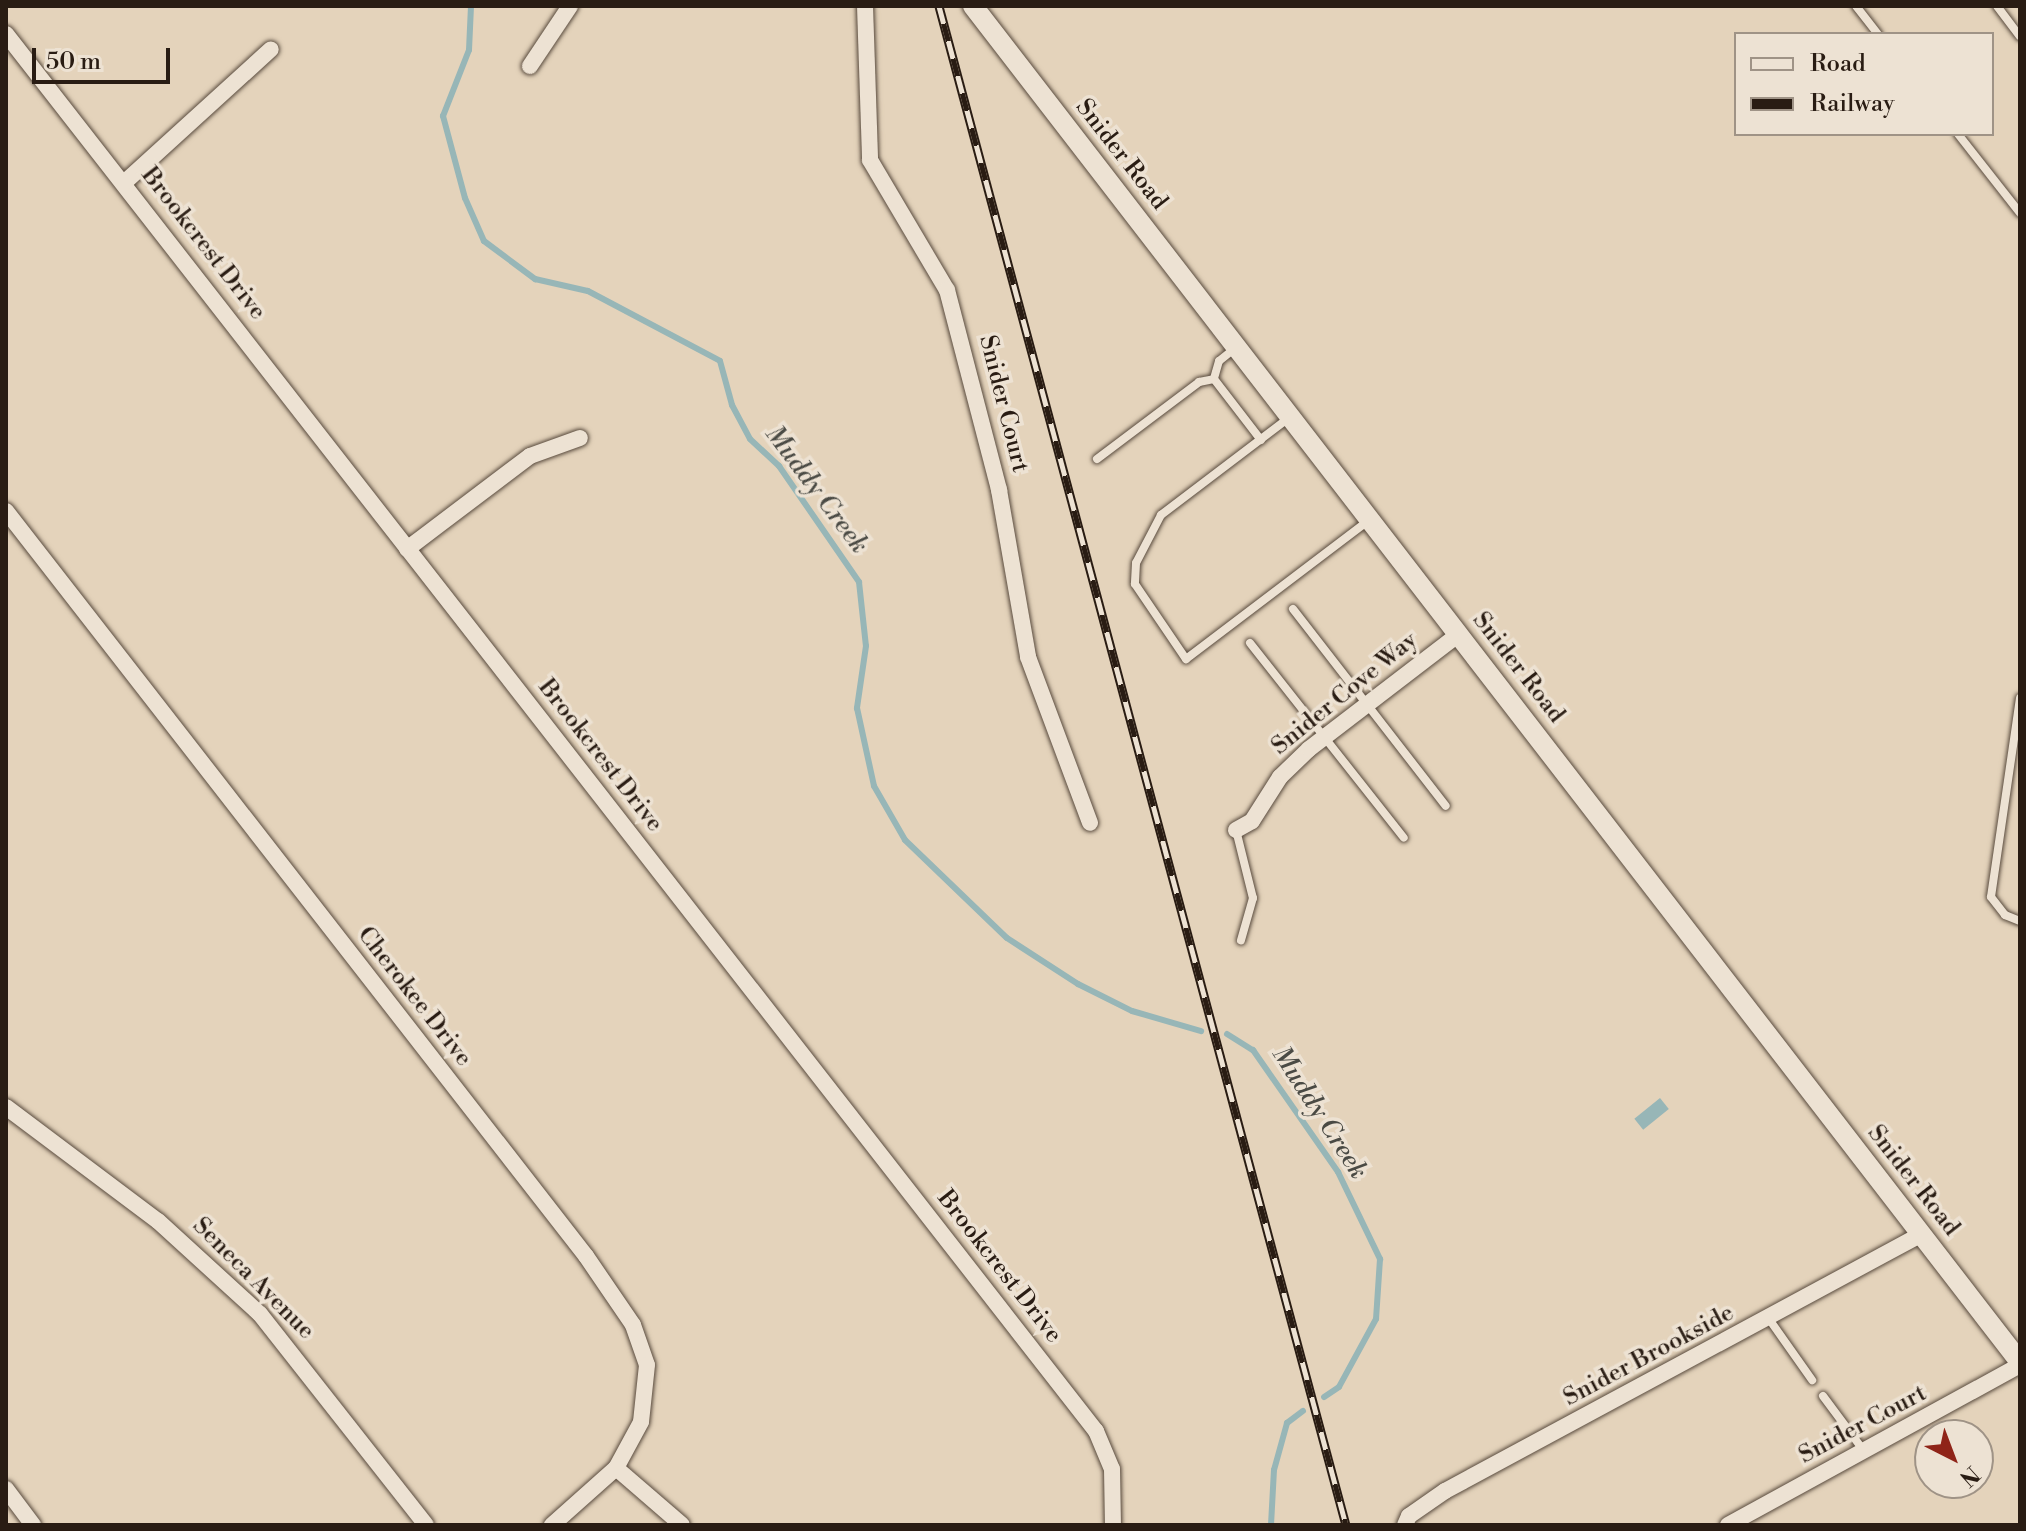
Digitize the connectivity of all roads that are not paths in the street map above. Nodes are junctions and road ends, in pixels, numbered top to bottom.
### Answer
1 (570, 6) edge
2 (865, 6) edge
3 (974, 6) edge
4 (1856, 6) edge
5 (1997, 6) edge
6 (1876, 32) edge
7 (6, 34) edge
8 (2020, 36) edge
9 (271, 49) dead end
10 (530, 66) dead end
11 (1960, 136) edge
12 (125, 182) junction
13 (2020, 213) edge
14 (1237, 347) junction
15 (1214, 379) junction
16 (1291, 417) junction
17 (580, 438) dead end
18 (1261, 440) junction
19 (1097, 459) dead end
20 (6, 511) edge
21 (1370, 519) junction
22 (407, 549) junction
23 (1293, 609) dead end
24 (1459, 634) junction
25 (1250, 643) dead end
26 (2020, 698) edge
27 (1367, 705) junction
28 (1323, 738) junction
29 (1446, 806) dead end
30 (1090, 823) dead end
31 (1236, 830) joint
32 (1404, 838) dead end
33 (2020, 921) edge
34 (1241, 940) dead end
35 (6, 1107) edge
36 (1922, 1234) junction
37 (1769, 1319) junction
38 (2020, 1364) edge
39 (1812, 1380) dead end
40 (1823, 1396) dead end
41 (1864, 1452) junction
42 (616, 1468) junction
43 (6, 1489) edge
44 (33, 1525) edge
45 (426, 1525) edge
46 (552, 1525) edge
47 (682, 1525) edge
48 (1113, 1525) edge
49 (1405, 1525) edge
50 (1728, 1525) edge

1 - 10 street
2 - 30 street, Snider Court
3 - 14 street, Snider Road
4 - 6 lane
5 - 8 lane
7 - 12 street, Brookcrest Drive
9 - 12 street
11 - 13 lane
12 - 22 street, Brookcrest Drive
14 - 15 lane
14 - 16 street, Snider Road
15 - 18 lane
15 - 19 lane
16 - 18 lane
16 - 21 street, Snider Road
17 - 22 street
18 - 21 lane
20 - 42 street, Cherokee Drive
21 - 24 street, Snider Road
22 - 48 street, Brookcrest Drive
23 - 27 lane
24 - 27 street, Snider Cove Way
24 - 36 street, Snider Road
25 - 28 lane
26 - 33 lane
27 - 28 street, Snider Cove Way
27 - 29 lane
28 - 31 street, Snider Cove Way
28 - 32 lane
31 - 34 lane
35 - 45 street, Seneca Avenue
36 - 37 street, Snider Brookside
36 - 38 street, Snider Road
37 - 39 lane
37 - 49 street, Snider Brookside
38 - 41 street, Snider Court
40 - 41 lane
41 - 50 street, Snider Court
42 - 46 street, Cherokee Drive
42 - 47 street
43 - 44 street

